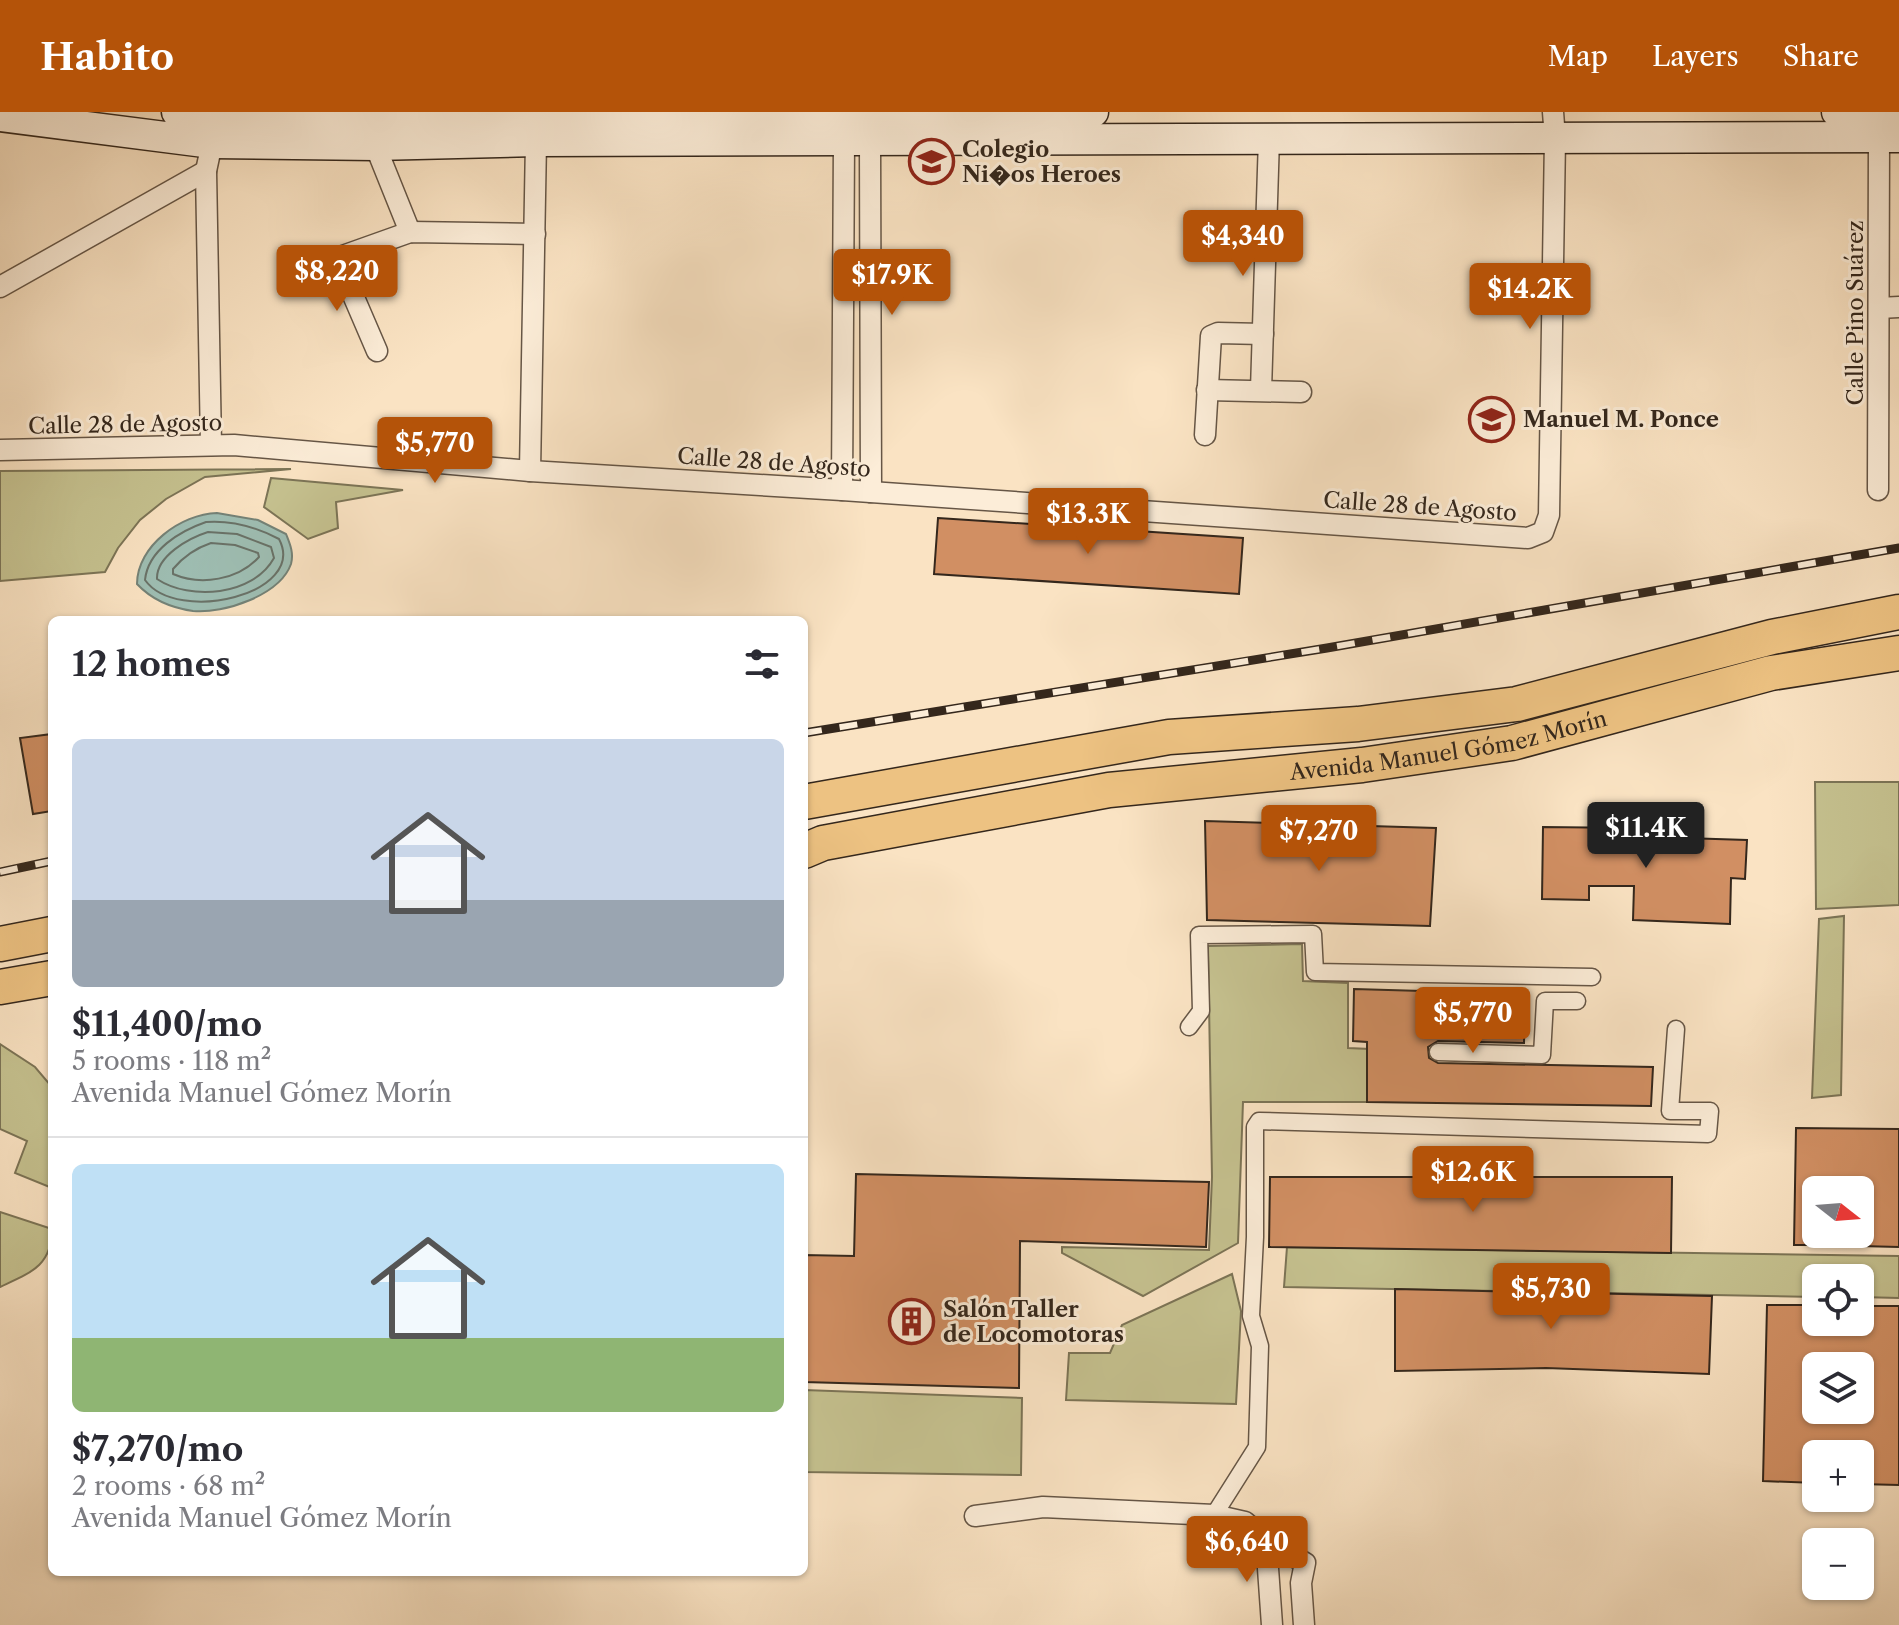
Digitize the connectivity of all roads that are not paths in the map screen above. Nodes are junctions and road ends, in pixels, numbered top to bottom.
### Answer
1 (177, 112) edge
2 (1093, 112) edge
3 (1837, 112) edge
4 (1899, 112) edge
5 (355, 113) edge
6 (956, 113) edge
7 (292, 114) edge
8 (0, 116) edge
9 (536, 123) edge
10 (1884, 124) edge
11 (1554, 125) edge
12 (862, 128) edge
13 (209, 135) edge
14 (375, 145) junction
15 (1268, 152) junction
16 (410, 232) junction
17 (535, 234) junction
18 (0, 287) edge
19 (1889, 307) edge
20 (1263, 334) junction
21 (377, 351) dead end
22 (1207, 390) junction
23 (1261, 390) junction
24 (1301, 392) dead end
25 (1205, 435) dead end
26 (211, 445) junction
27 (0, 450) edge
28 (530, 471) junction
29 (842, 490) junction
30 (1878, 490) dead end
31 (871, 492) junction
32 (1899, 612) edge
33 (1899, 653) edge
34 (808, 801) edge
35 (808, 849) edge
36 (48, 935) edge
37 (0, 944) edge
38 (1592, 977) dead end
39 (48, 979) edge
40 (0, 987) edge
41 (1577, 1001) dead end
42 (1189, 1027) dead end
43 (1676, 1029) dead end
44 (1438, 1052) dead end
45 (1214, 1515) junction
46 (975, 1516) dead end
47 (1266, 1540) junction
48 (1304, 1618) edge
49 (1272, 1620) edge

1 - 13 main road
2 - 6 main road
3 - 10 main road
4 - 10 main road
5 - 7 main road
5 - 9 main road
6 - 12 main road
7 - 13 main road
8 - 13 main road
9 - 12 main road
9 - 14 main road
9 - 17 street
10 - 11 main road
10 - 19 street, Calle Pino Suárez
11 - 15 main road
11 - 31 street, Calle 28 de Agosto
12 - 15 main road
12 - 29 street
12 - 31 street
13 - 14 main road
13 - 18 street
13 - 26 street
14 - 16 street
15 - 20 street
16 - 17 street
16 - 21 street
17 - 28 street
19 - 30 street, Calle Pino Suárez
20 - 22 street
20 - 23 street
22 - 23 street
22 - 25 street
23 - 24 street
26 - 27 street, Calle 28 de Agosto
26 - 28 street, Calle 28 de Agosto
28 - 29 street, Calle 28 de Agosto
29 - 31 street, Calle 28 de Agosto
32 - 34 main road, Avenida Manuel Gómez Morín
33 - 35 main road, Avenida Manuel Gómez Morín
36 - 37 main road
38 - 42 street
39 - 40 main road
41 - 44 street
43 - 45 street
45 - 46 street
45 - 47 street
47 - 48 street
47 - 49 street
48 - 49 street

